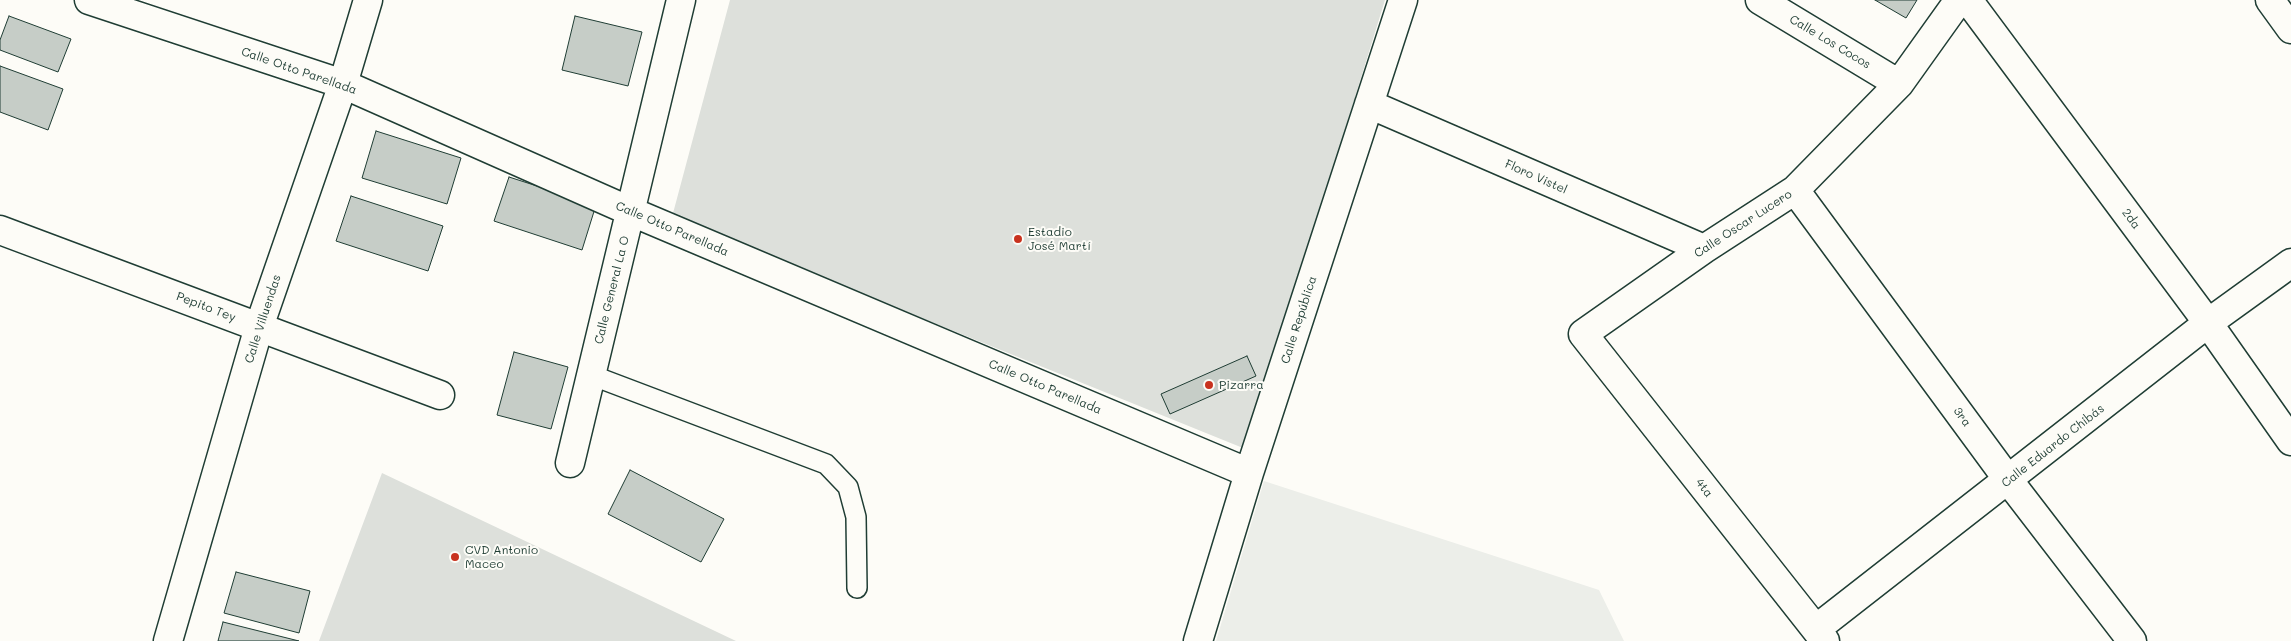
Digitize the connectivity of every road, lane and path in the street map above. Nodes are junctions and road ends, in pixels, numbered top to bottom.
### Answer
1 (89, 0) edge
2 (368, 0) edge
3 (681, 0) edge
4 (1404, 0) edge
5 (1760, 0) edge
6 (1959, 0) edge
7 (1968, 0) edge
8 (2270, 0) edge
9 (2291, 29) edge
10 (342, 84) junction
11 (1899, 84) junction
12 (1369, 104) junction
13 (1795, 190) junction
14 (632, 212) junction
15 (0, 230) edge
16 (1704, 249) junction
17 (2291, 262) edge
18 (2208, 323) junction
19 (259, 327) junction
20 (1583, 334) joint
21 (591, 375) junction
22 (440, 395) dead end
23 (2291, 441) edge
24 (570, 462) dead end
25 (1249, 473) junction
26 (2009, 480) junction
27 (857, 588) dead end
28 (1820, 635) edge
29 (168, 641) edge
30 (1198, 641) edge
31 (2132, 641) edge

1 - 10 street, Calle Otto Parellada
2 - 10 street, Calle Villuendas
3 - 14 street, Calle General La O
4 - 12 street, Calle República
5 - 11 street, Calle Los Cocos
6 - 11 street, Calle Oscar Lucero
7 - 18 street, 2da
8 - 9 street
10 - 14 street, Calle Otto Parellada
10 - 19 street, Calle Villuendas
11 - 13 street, Calle Oscar Lucero
12 - 16 street, Floro Vistel
12 - 25 street, Calle República
13 - 16 street, Calle Oscar Lucero
13 - 26 street, 3ra
14 - 21 street, Calle General La O
14 - 25 street, Calle Otto Parellada
15 - 19 street, Pepito Tey
16 - 20 street, Calle Oscar Lucero
17 - 18 street, Calle Eduardo Chibás
18 - 23 street, 2da
18 - 26 street, Calle Eduardo Chibás
19 - 22 street, Pepito Tey
19 - 29 street, Calle Villuendas
20 - 28 street, 4ta
21 - 24 street, Calle General La O
21 - 27 lane
25 - 30 street, Calle República
26 - 28 street, Calle Eduardo Chibás
26 - 31 street, 3ra

